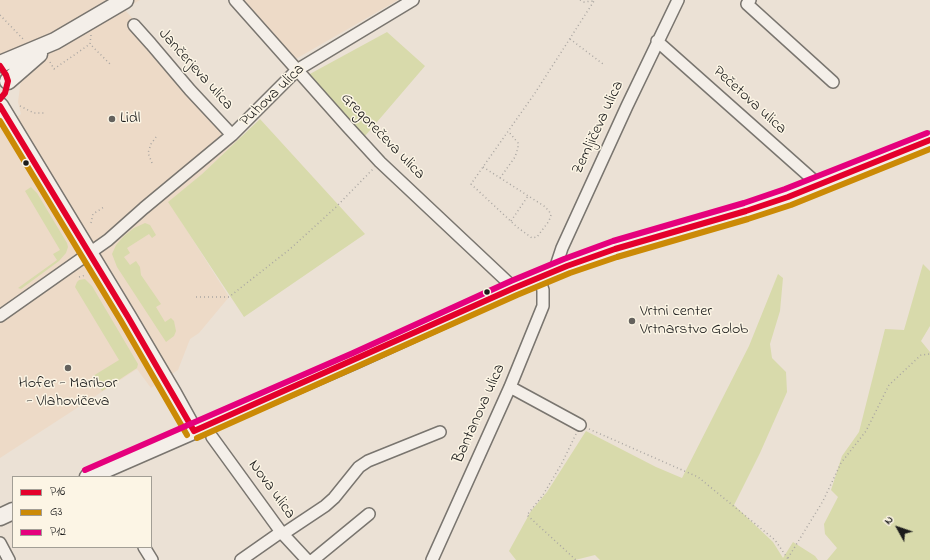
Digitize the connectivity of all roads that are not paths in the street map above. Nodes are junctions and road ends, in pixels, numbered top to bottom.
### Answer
1 (125, 0) edge
2 (234, 0) edge
3 (413, 0) edge
4 (678, 0) edge
5 (750, 0) edge
6 (134, 25) dead end
7 (55, 41) junction
8 (657, 41) junction
9 (0, 65) edge
10 (297, 70) junction
11 (8, 81) junction
12 (832, 82) dead end
13 (0, 99) edge
14 (0, 106) edge
15 (232, 135) junction
16 (930, 140) edge
17 (819, 185) junction
18 (89, 253) junction
19 (554, 272) junction
20 (539, 278) junction
21 (514, 288) junction
22 (0, 316) edge
23 (510, 387) junction
24 (580, 425) road end
25 (194, 432) junction
26 (440, 432) dead end
27 (212, 437) dead end
28 (95, 476) edge
29 (12, 511) edge
30 (370, 514) dead end
31 (0, 516) edge
32 (282, 533) junction
33 (0, 543) edge
34 (145, 548) edge
35 (10, 560) edge
36 (152, 560) edge
37 (242, 560) edge
38 (307, 560) edge
39 (432, 560) edge

1 - 7 street
2 - 10 street, Gregorečeva ulica
3 - 10 street, Puhova ulica
4 - 8 street, Zemljičeva ulica
5 - 12 street
6 - 15 street, Jančerjeva ulica
7 - 9 street
7 - 11 street
8 - 17 street, Pečetova ulica
8 - 19 street, Zemljičeva ulica
9 - 11 street
10 - 15 street, Puhova ulica
10 - 21 street, Gregorečeva ulica
11 - 13 street
14 - 18 street
15 - 18 street, Puhova ulica
16 - 17 street
17 - 19 street
18 - 22 street, Puhova ulica
18 - 25 street
19 - 20 street
20 - 21 street
20 - 23 street, Bantanova ulica
21 - 25 street
23 - 24 street
23 - 39 street, Bantanova ulica
25 - 28 street
26 - 32 street
27 - 32 street, Nova ulica
29 - 31 street
30 - 38 street, Nova ulica
32 - 37 street
32 - 38 street, Nova ulica
33 - 35 street
34 - 36 street

